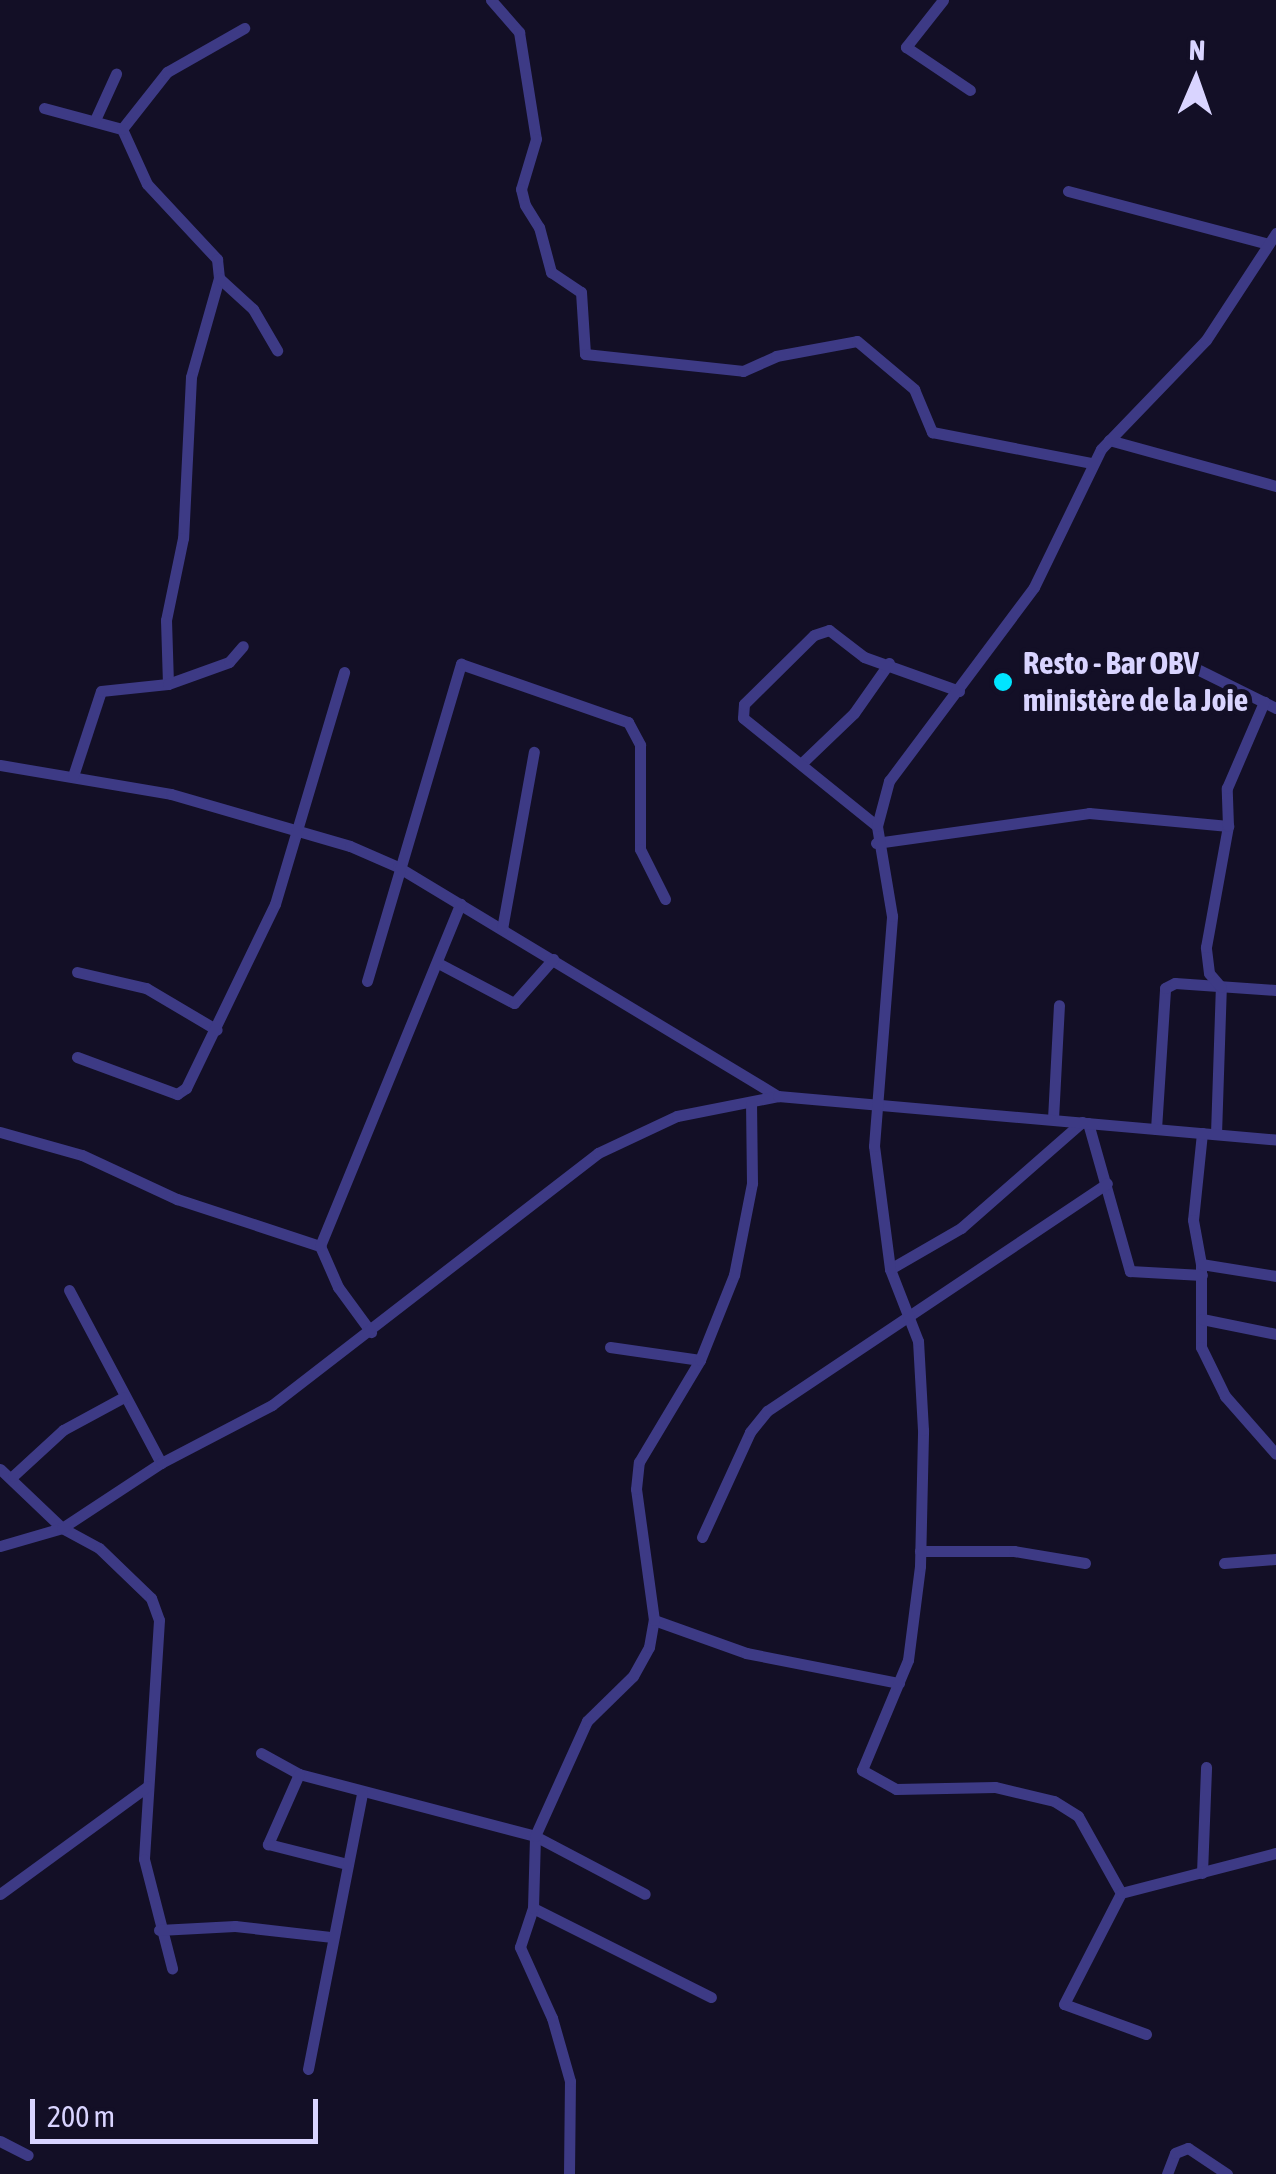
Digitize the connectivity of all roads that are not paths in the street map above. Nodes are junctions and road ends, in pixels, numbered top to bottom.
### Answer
1 (491, 0) edge
2 (944, 0) edge
3 (244, 28) dead end
4 (116, 74) dead end
5 (970, 90) dead end
6 (44, 108) dead end
7 (95, 120) junction
8 (122, 129) junction
9 (1068, 191) dead end
10 (1276, 233) edge
11 (1268, 244) junction
12 (218, 278) junction
13 (277, 350) dead end
14 (1109, 440) junction
15 (1092, 463) junction
16 (1276, 486) edge
17 (243, 646) dead end
18 (889, 663) junction
19 (1198, 670) dead end
20 (344, 672) dead end
21 (168, 684) junction
22 (959, 691) junction
23 (1270, 705) edge
24 (534, 752) dead end
25 (804, 761) junction
26 (0, 765) edge
27 (74, 776) junction
28 (877, 826) junction
29 (1228, 826) junction
30 (301, 830) junction
31 (876, 843) junction
32 (398, 868) junction
33 (664, 899) dead end
34 (460, 904) junction
35 (502, 930) junction
36 (552, 959) junction
37 (438, 964) junction
38 (78, 972) dead end
39 (366, 981) dead end
40 (1220, 988) junction
41 (1276, 990) edge
42 (1059, 1005) dead end
43 (217, 1030) junction
44 (77, 1056) dead end
45 (778, 1096) junction
46 (751, 1103) junction
47 (876, 1107) junction
48 (1053, 1119) junction
49 (1085, 1122) junction
50 (1156, 1129) junction
51 (0, 1132) edge
52 (1209, 1134) junction
53 (1276, 1140) edge
54 (1107, 1183) junction
55 (320, 1246) junction
56 (1201, 1269) junction
57 (890, 1270) junction
58 (1276, 1276) edge
59 (68, 1290) dead end
60 (904, 1315) junction
61 (1202, 1319) junction
62 (370, 1332) junction
63 (1276, 1334) edge
64 (610, 1348) dead end
65 (700, 1360) junction
66 (124, 1397) junction
67 (1276, 1454) edge
68 (161, 1464) junction
69 (0, 1469) edge
70 (12, 1476) junction
71 (62, 1528) junction
72 (702, 1537) dead end
73 (0, 1546) edge
74 (920, 1551) junction
75 (1276, 1559) edge
76 (1085, 1563) dead end
77 (1224, 1563) dead end
78 (654, 1620) junction
79 (898, 1683) junction
80 (262, 1752) dead end
81 (1206, 1767) dead end
82 (299, 1774) junction
83 (148, 1786) junction
84 (362, 1793) junction
85 (535, 1836) junction
86 (1276, 1853) edge
87 (348, 1864) junction
88 (1202, 1873) junction
89 (1121, 1893) junction
90 (0, 1894) edge
91 (644, 1894) dead end
92 (533, 1908) junction
93 (159, 1930) junction
94 (332, 1936) junction
95 (172, 1968) dead end
96 (711, 1998) dead end
97 (1146, 2034) dead end
98 (308, 2069) dead end
99 (0, 2141) edge
100 (28, 2154) dead end
101 (569, 2174) edge
102 (1167, 2174) edge
103 (1226, 2174) edge

1 - 15 street
2 - 5 street
3 - 8 street
4 - 7 street
6 - 7 street
7 - 8 street
8 - 12 street
9 - 11 street
10 - 11 street
11 - 14 street
12 - 13 street
12 - 21 street
14 - 15 street
14 - 16 street
15 - 22 street
17 - 21 street
18 - 22 street
18 - 25 street
18 - 25 street
19 - 23 street
20 - 30 street
21 - 27 street
22 - 28 street
23 - 29 street
24 - 35 street
25 - 28 street
26 - 27 street
27 - 30 street
28 - 31 street
29 - 31 street
29 - 40 street
30 - 32 street
30 - 43 street
31 - 47 street
32 - 33 street
32 - 34 street
32 - 39 street
34 - 35 street
34 - 37 street
35 - 36 street
36 - 37 street
36 - 45 street
37 - 55 street
38 - 43 street
40 - 41 street
40 - 50 street
40 - 52 street
42 - 48 street
43 - 44 street
45 - 46 street
45 - 47 street
46 - 62 street
46 - 65 street
47 - 48 street
47 - 57 street
48 - 49 street
49 - 50 street
49 - 54 street
49 - 57 street
50 - 52 street
51 - 55 street
52 - 53 street
52 - 56 street
54 - 56 street
54 - 60 street
55 - 62 street
56 - 58 street
56 - 61 street
57 - 60 street
59 - 66 street
60 - 72 street
60 - 74 street
61 - 63 street
61 - 67 street
62 - 68 street
64 - 65 street
65 - 78 street
66 - 68 street
66 - 70 street
68 - 71 street
69 - 70 street
70 - 71 street
71 - 73 street
71 - 83 street
74 - 76 street
74 - 79 street
75 - 77 street
78 - 79 street
78 - 85 street
79 - 89 street
80 - 82 street
81 - 88 street
82 - 84 street
82 - 87 street
83 - 90 street
83 - 93 street
84 - 85 street
84 - 87 street
85 - 91 street
85 - 92 street
86 - 88 street
87 - 94 street
88 - 89 street
89 - 97 street
92 - 96 street
92 - 101 street
93 - 94 street
93 - 95 street
94 - 98 street
99 - 100 street
102 - 103 street

